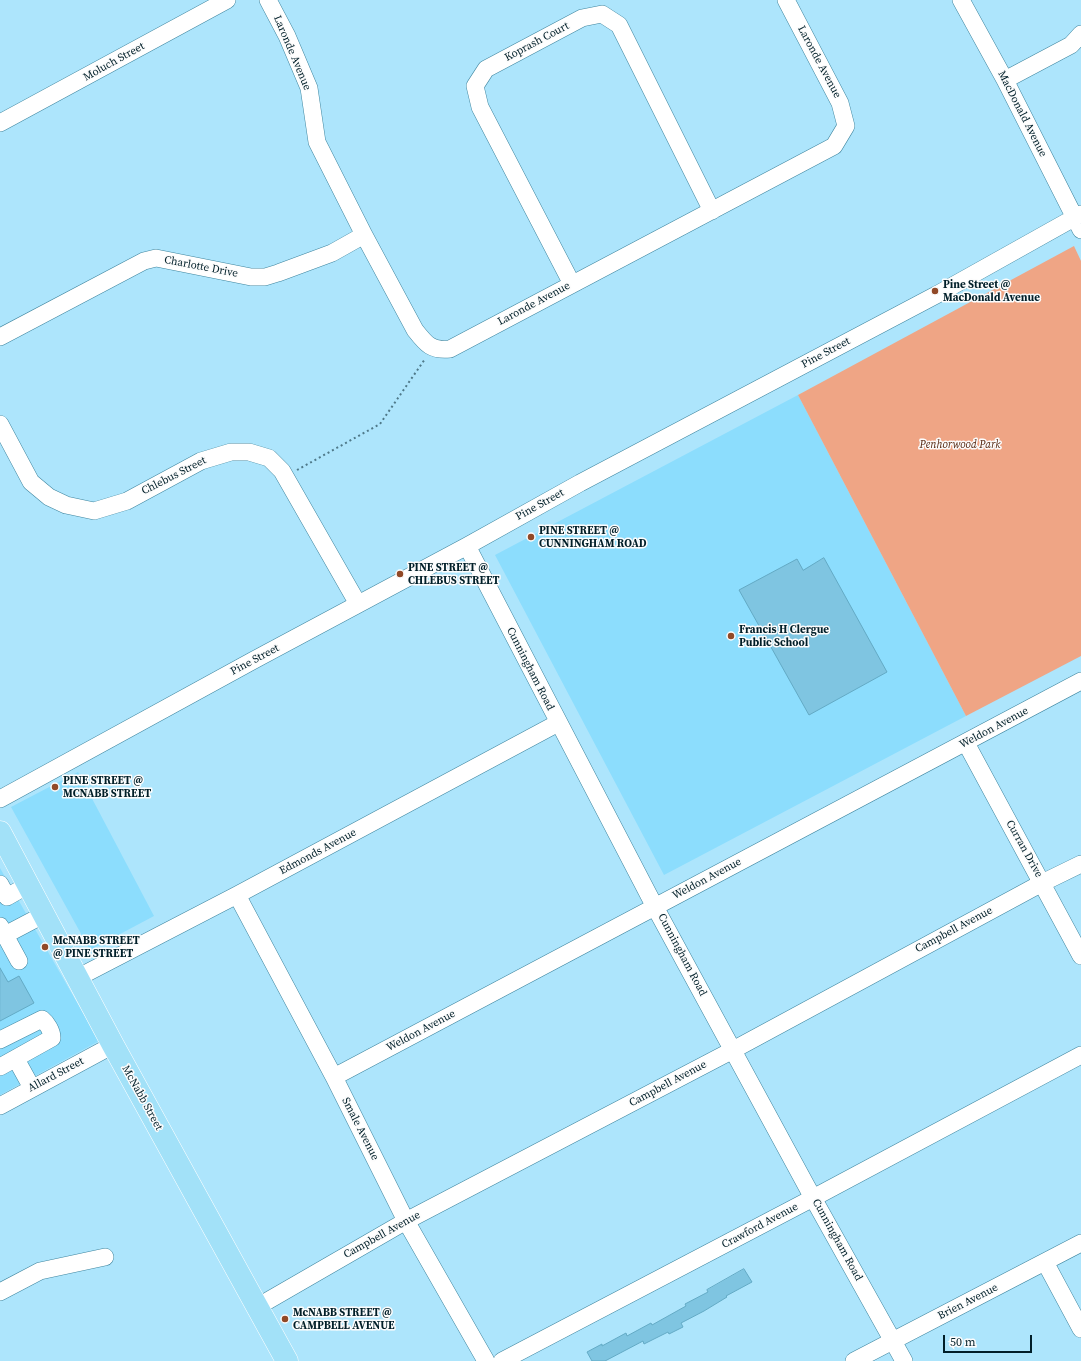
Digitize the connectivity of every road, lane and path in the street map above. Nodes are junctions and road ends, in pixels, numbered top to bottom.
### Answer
1 (227, 0) edge
2 (268, 0) edge
3 (786, 0) edge
4 (961, 0) edge
5 (1081, 34) edge
6 (1005, 80) junction
7 (0, 123) edge
8 (712, 211) junction
9 (1079, 220) edge
10 (364, 235) junction
11 (572, 284) junction
12 (0, 337) edge
13 (432, 348) junction
14 (0, 424) edge
15 (285, 476) junction
16 (467, 546) junction
17 (358, 604) junction
18 (1081, 681) edge
19 (558, 722) junction
20 (966, 743) junction
21 (0, 799) edge
22 (3, 844) edge
23 (1081, 864) edge
24 (1042, 882) junction
25 (28, 885) junction
26 (2, 894) edge
27 (237, 895) junction
28 (655, 907) junction
29 (44, 915) junction
30 (3, 930) edge
31 (1081, 956) edge
32 (19, 961) dead end
33 (77, 978) junction
34 (0, 1040) edge
35 (113, 1045) junction
36 (733, 1050) junction
37 (1081, 1055) edge
38 (16, 1059) junction
39 (0, 1067) edge
40 (334, 1077) junction
41 (32, 1088) junction
42 (0, 1106) edge
43 (813, 1198) junction
44 (406, 1221) junction
45 (1081, 1242) edge
46 (105, 1257) dead end
47 (1045, 1262) junction
48 (0, 1292) edge
49 (257, 1307) junction
50 (1081, 1329) edge
51 (893, 1341) junction
52 (286, 1361) edge
53 (486, 1361) edge
54 (502, 1361) edge
55 (854, 1361) edge
56 (904, 1361) edge

1 - 7 street, Moluch Street
2 - 10 street, Laronde Avenue
3 - 8 street, Laronde Avenue
4 - 6 street, MacDonald Avenue
5 - 6 street
6 - 9 street, MacDonald Avenue
8 - 11 street, Laronde Avenue
8 - 11 street, Koprash Court
9 - 16 street, Pine Street
10 - 12 street, Charlotte Drive
10 - 13 street, Laronde Avenue
11 - 13 street, Laronde Avenue
13 - 15 path
14 - 15 street, Chlebus Street
15 - 17 street, Chlebus Street
16 - 17 street, Pine Street
16 - 19 street, Cunningham Road
17 - 21 street, Pine Street
18 - 20 street, Weldon Avenue
19 - 27 street, Edmonds Avenue
19 - 28 street, Cunningham Road
20 - 24 street, Curran Drive
20 - 28 street, Weldon Avenue
22 - 25 main road, McNabb Street
23 - 24 street, Campbell Avenue
24 - 31 street, Curran Drive
24 - 36 street, Campbell Avenue
25 - 26 street
25 - 29 main road, McNabb Street
27 - 33 street, Edmonds Avenue
27 - 40 street, Smale Avenue
28 - 36 street, Cunningham Road
28 - 40 street, Weldon Avenue
29 - 30 street
29 - 33 main road, McNabb Street
30 - 32 street
33 - 35 main road, McNabb Street
34 - 38 street
35 - 41 street, Allard Street
35 - 49 main road, McNabb Street
36 - 43 street, Cunningham Road
36 - 44 street, Campbell Avenue
37 - 43 street, Crawford Avenue
38 - 39 street
38 - 41 street
40 - 44 street, Smale Avenue
41 - 42 street, Allard Street
43 - 51 street, Cunningham Road
43 - 54 street, Crawford Avenue
44 - 49 street, Campbell Avenue
44 - 53 street, Smale Avenue
45 - 47 street, Brien Avenue
46 - 48 street
47 - 50 street
47 - 51 street, Brien Avenue
49 - 52 main road, McNabb Street
51 - 55 street, Brien Avenue
51 - 56 street, Cunningham Road

